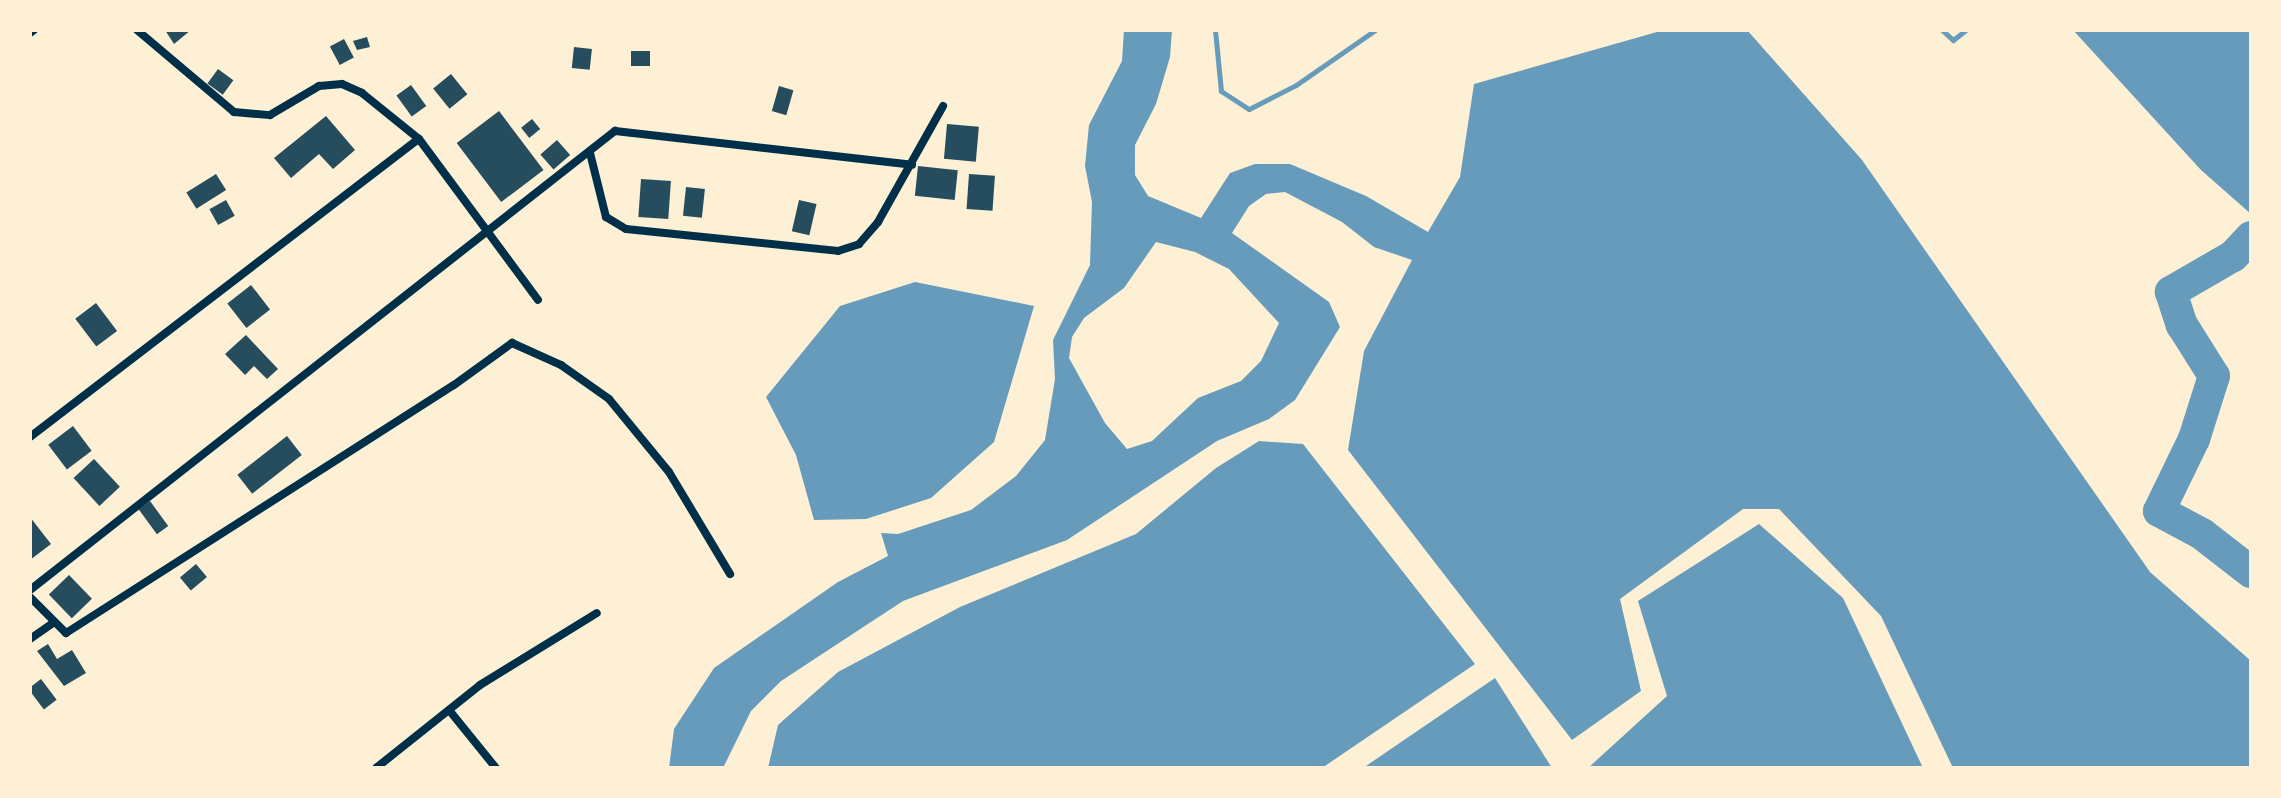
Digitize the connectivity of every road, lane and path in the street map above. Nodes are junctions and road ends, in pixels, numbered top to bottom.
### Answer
1 (137, 30) edge
2 (943, 106) dead end
3 (419, 139) junction
4 (590, 153) junction
5 (912, 165) junction
6 (491, 230) junction
7 (538, 300) dead end
8 (30, 437) edge
9 (730, 574) dead end
10 (30, 590) edge
11 (30, 597) edge
12 (597, 613) dead end
13 (53, 623) junction
14 (30, 639) edge
15 (449, 710) junction
16 (376, 768) edge
17 (496, 768) edge

1 - 3 street
2 - 5 street
3 - 6 street
3 - 8 street
4 - 5 street
4 - 5 street
4 - 6 street
6 - 7 street
6 - 10 street
9 - 13 street
11 - 13 street
12 - 15 street
13 - 14 street
15 - 16 street
15 - 17 street

